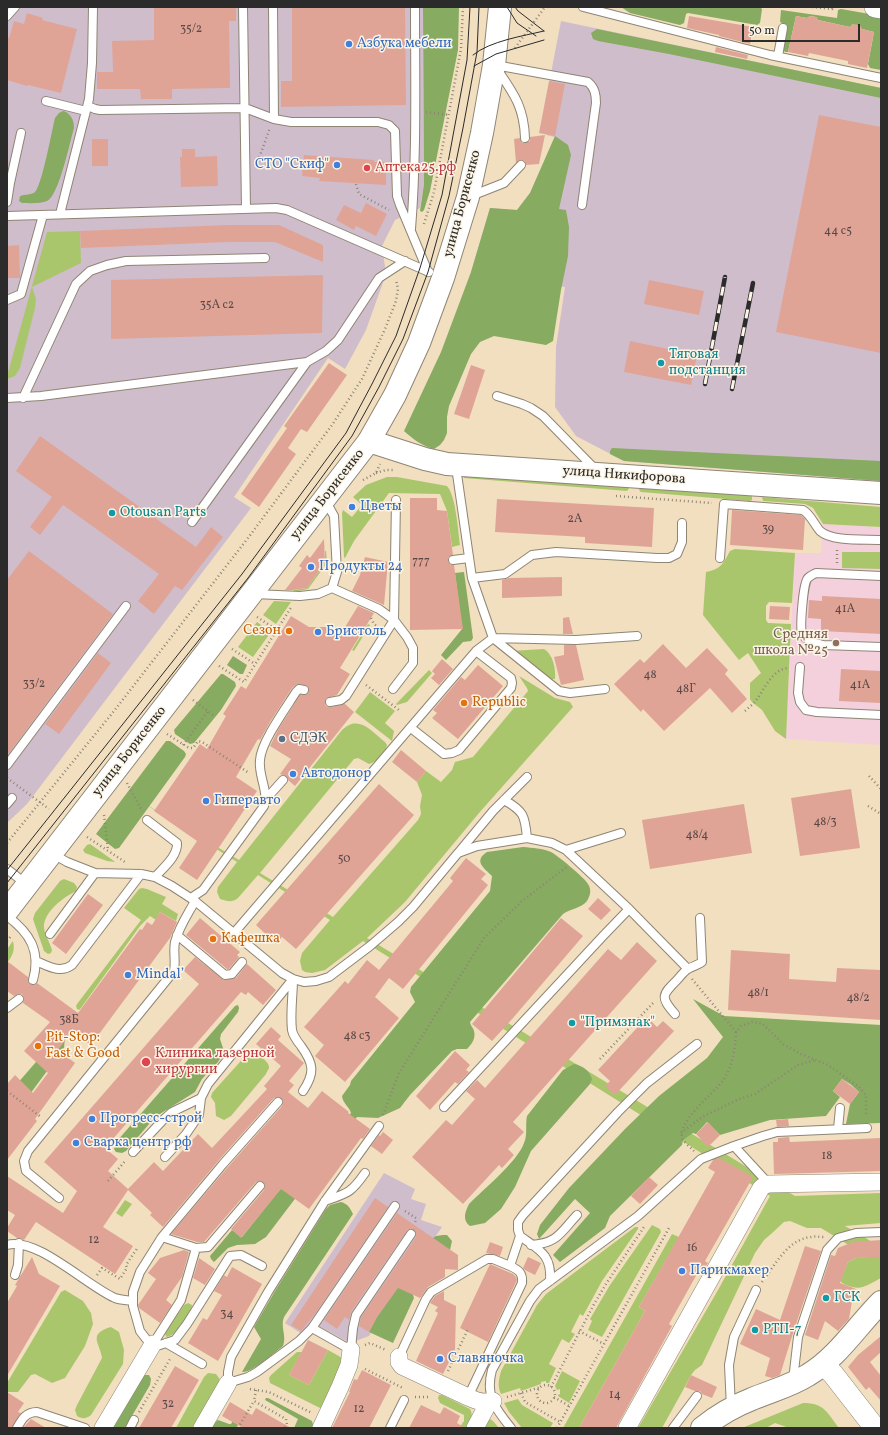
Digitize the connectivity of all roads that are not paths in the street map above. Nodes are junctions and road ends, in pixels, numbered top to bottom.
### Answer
1 (15, 7) edge
2 (93, 7) edge
3 (243, 7) edge
4 (273, 7) edge
5 (415, 7) edge
6 (500, 7) edge
7 (583, 7) edge
8 (875, 7) edge
9 (881, 8) edge
10 (7, 16) edge
11 (783, 28) dead end
12 (778, 56) junction
13 (494, 65) junction
14 (881, 78) edge
15 (46, 101) dead end
16 (87, 108) junction
17 (245, 108) junction
18 (274, 119) junction
19 (21, 133) dead end
20 (525, 138) dead end
21 (521, 165) dead end
22 (468, 196) junction
23 (7, 202) edge
24 (582, 205) dead end
25 (246, 209) junction
26 (60, 214) junction
27 (43, 215) junction
28 (7, 216) edge
29 (411, 231) junction
30 (265, 258) dead end
31 (405, 262) junction
32 (435, 275) junction
33 (7, 300) edge
34 (307, 362) junction
35 (497, 396) dead end
36 (7, 398) edge
37 (23, 398) junction
38 (369, 441) junction
39 (456, 464) junction
40 (600, 474) junction
41 (881, 492) edge
42 (324, 499) junction
43 (396, 500) dead end
44 (192, 522) dead end
45 (682, 523) dead end
46 (881, 540) edge
47 (469, 558) junction
48 (720, 558) dead end
49 (453, 560) dead end
50 (881, 576) edge
51 (472, 578) junction
52 (332, 588) junction
53 (251, 594) junction
54 (126, 606) dead end
55 (394, 620) junction
56 (637, 636) dead end
57 (493, 638) junction
58 (881, 647) edge
59 (476, 651) junction
60 (800, 667) road end
61 (393, 688) dead end
62 (605, 689) dead end
63 (304, 690) dead end
64 (330, 702) dead end
65 (881, 715) edge
66 (411, 728) junction
67 (7, 765) edge
68 (527, 777) dead end
69 (283, 780) dead end
70 (266, 799) junction
71 (504, 800) junction
72 (147, 820) road end
73 (621, 833) dead end
74 (527, 838) junction
75 (566, 850) junction
76 (52, 853) junction
77 (458, 853) junction
78 (7, 868) edge
79 (95, 873) junction
80 (141, 874) junction
81 (155, 877) junction
82 (27, 885) junction
83 (193, 900) junction
84 (629, 909) junction
85 (7, 911) edge
86 (7, 916) edge
87 (700, 918) dead end
88 (234, 933) junction
89 (50, 934) dead end
90 (177, 935) junction
91 (36, 961) junction
92 (242, 962) dead end
93 (687, 970) junction
94 (33, 980) dead end
95 (293, 980) junction
96 (19, 999) dead end
97 (7, 1008) edge
98 (674, 1014) dead end
99 (697, 1044) dead end
100 (304, 1092) dead end
101 (201, 1098) junction
102 (278, 1102) dead end
103 (444, 1107) dead end
104 (840, 1108) dead end
105 (379, 1126) road end
106 (867, 1128) road end
107 (838, 1129) junction
108 (734, 1146) junction
109 (132, 1152) road end
110 (165, 1157) dead end
111 (365, 1173) dead end
112 (881, 1182) edge
113 (769, 1184) junction
114 (260, 1186) dead end
115 (59, 1198) dead end
116 (325, 1201) junction
117 (395, 1206) road end
118 (577, 1215) dead end
119 (881, 1232) edge
120 (411, 1234) road end
121 (520, 1236) junction
122 (162, 1237) junction
123 (19, 1243) junction
124 (7, 1245) edge
125 (531, 1245) junction
126 (196, 1248) junction
127 (262, 1266) dead end
128 (510, 1266) junction
129 (15, 1275) dead end
130 (550, 1280) junction
131 (756, 1290) road end
132 (133, 1300) junction
133 (881, 1302) edge
134 (312, 1328) junction
135 (159, 1343) junction
136 (399, 1357) joint
137 (350, 1358) junction
138 (202, 1364) dead end
139 (824, 1365) junction
140 (793, 1383) junction
141 (228, 1384) junction
142 (697, 1396) dead end
143 (468, 1398) junction
144 (404, 1400) dead end
145 (491, 1402) junction
146 (731, 1409) junction
147 (134, 1420) road end
148 (17, 1428) edge
149 (85, 1428) edge
150 (103, 1428) edge
151 (130, 1428) edge
152 (202, 1428) edge
153 (321, 1428) edge
154 (390, 1428) edge
155 (475, 1428) edge
156 (511, 1428) edge
157 (627, 1428) edge
158 (673, 1428) edge
159 (702, 1428) edge
160 (875, 1428) edge

1 - 10 lane
2 - 16 lane
3 - 17 lane
4 - 18 lane
5 - 29 lane
6 - 13 main road, улица Борисенко
7 - 12 lane
8 - 9 street
11 - 12 lane
12 - 14 lane
13 - 20 lane
13 - 22 main road, улица Борисенко
13 - 24 lane
15 - 16 lane
16 - 17 lane
16 - 26 lane
17 - 18 lane
17 - 25 lane
18 - 29 lane
19 - 23 lane
21 - 22 lane
22 - 32 main road, улица Борисенко
25 - 26 lane
25 - 31 lane
26 - 27 lane
27 - 28 lane
27 - 33 lane
29 - 32 lane
30 - 37 lane
31 - 32 lane
31 - 34 lane
32 - 38 main road, улица Борисенко
34 - 37 lane
34 - 44 lane
35 - 40 lane
36 - 37 lane
38 - 39 main road, улица Никифорова
38 - 42 main road, улица Борисенко
39 - 40 main road, улица Никифорова
39 - 47 lane
40 - 41 main road, улица Никифорова
42 - 52 lane
42 - 53 main road, улица Борисенко
43 - 55 lane
45 - 51 lane
46 - 48 lane
47 - 49 lane
47 - 51 lane
50 - 58 lane
51 - 57 lane
52 - 53 lane
52 - 55 lane
53 - 76 main road, улица Борисенко
54 - 67 lane
55 - 61 lane
55 - 64 lane
56 - 57 lane
57 - 59 lane
57 - 62 lane
59 - 66 lane
59 - 66 lane
60 - 65 lane
63 - 70 lane
66 - 88 lane
68 - 71 lane
69 - 70 lane
70 - 83 lane
71 - 74 lane
71 - 77 lane
72 - 81 lane
73 - 75 lane
74 - 75 lane
74 - 77 lane
75 - 84 lane
76 - 79 lane
76 - 82 main road, улица Борисенко
77 - 95 lane
78 - 82 lane
79 - 80 lane
79 - 89 lane
80 - 81 lane
80 - 91 lane
81 - 83 lane
82 - 85 main road, улица Борисенко
83 - 88 lane
83 - 90 lane
84 - 93 lane
84 - 103 lane
86 - 91 lane
87 - 93 lane
88 - 95 lane
90 - 92 lane
90 - 115 lane
91 - 94 lane
93 - 98 lane
95 - 100 lane
95 - 101 lane
96 - 97 lane
99 - 121 lane
101 - 109 lane
101 - 110 lane
102 - 122 lane
104 - 107 lane
105 - 116 lane
106 - 107 lane
107 - 108 lane
108 - 113 lane
108 - 130 lane
111 - 116 lane
112 - 113 street
113 - 157 street
114 - 126 lane
116 - 141 lane
117 - 134 lane
118 - 125 lane
119 - 140 lane
120 - 137 lane
121 - 125 lane
121 - 128 lane
122 - 126 lane
122 - 132 lane
123 - 124 lane
123 - 129 lane
123 - 132 lane
125 - 130 lane
126 - 135 lane
127 - 135 lane
128 - 136 lane
128 - 143 lane
130 - 145 lane
131 - 146 lane
132 - 135 lane
133 - 139 main road
134 - 137 lane
134 - 141 lane
135 - 138 lane
135 - 150 street
136 - 143 street
137 - 153 street
139 - 140 main road
139 - 160 street
140 - 146 main road
141 - 152 street
142 - 158 lane
143 - 145 street
144 - 154 lane
145 - 155 street
145 - 156 lane
146 - 159 main road
147 - 151 lane
148 - 149 lane

